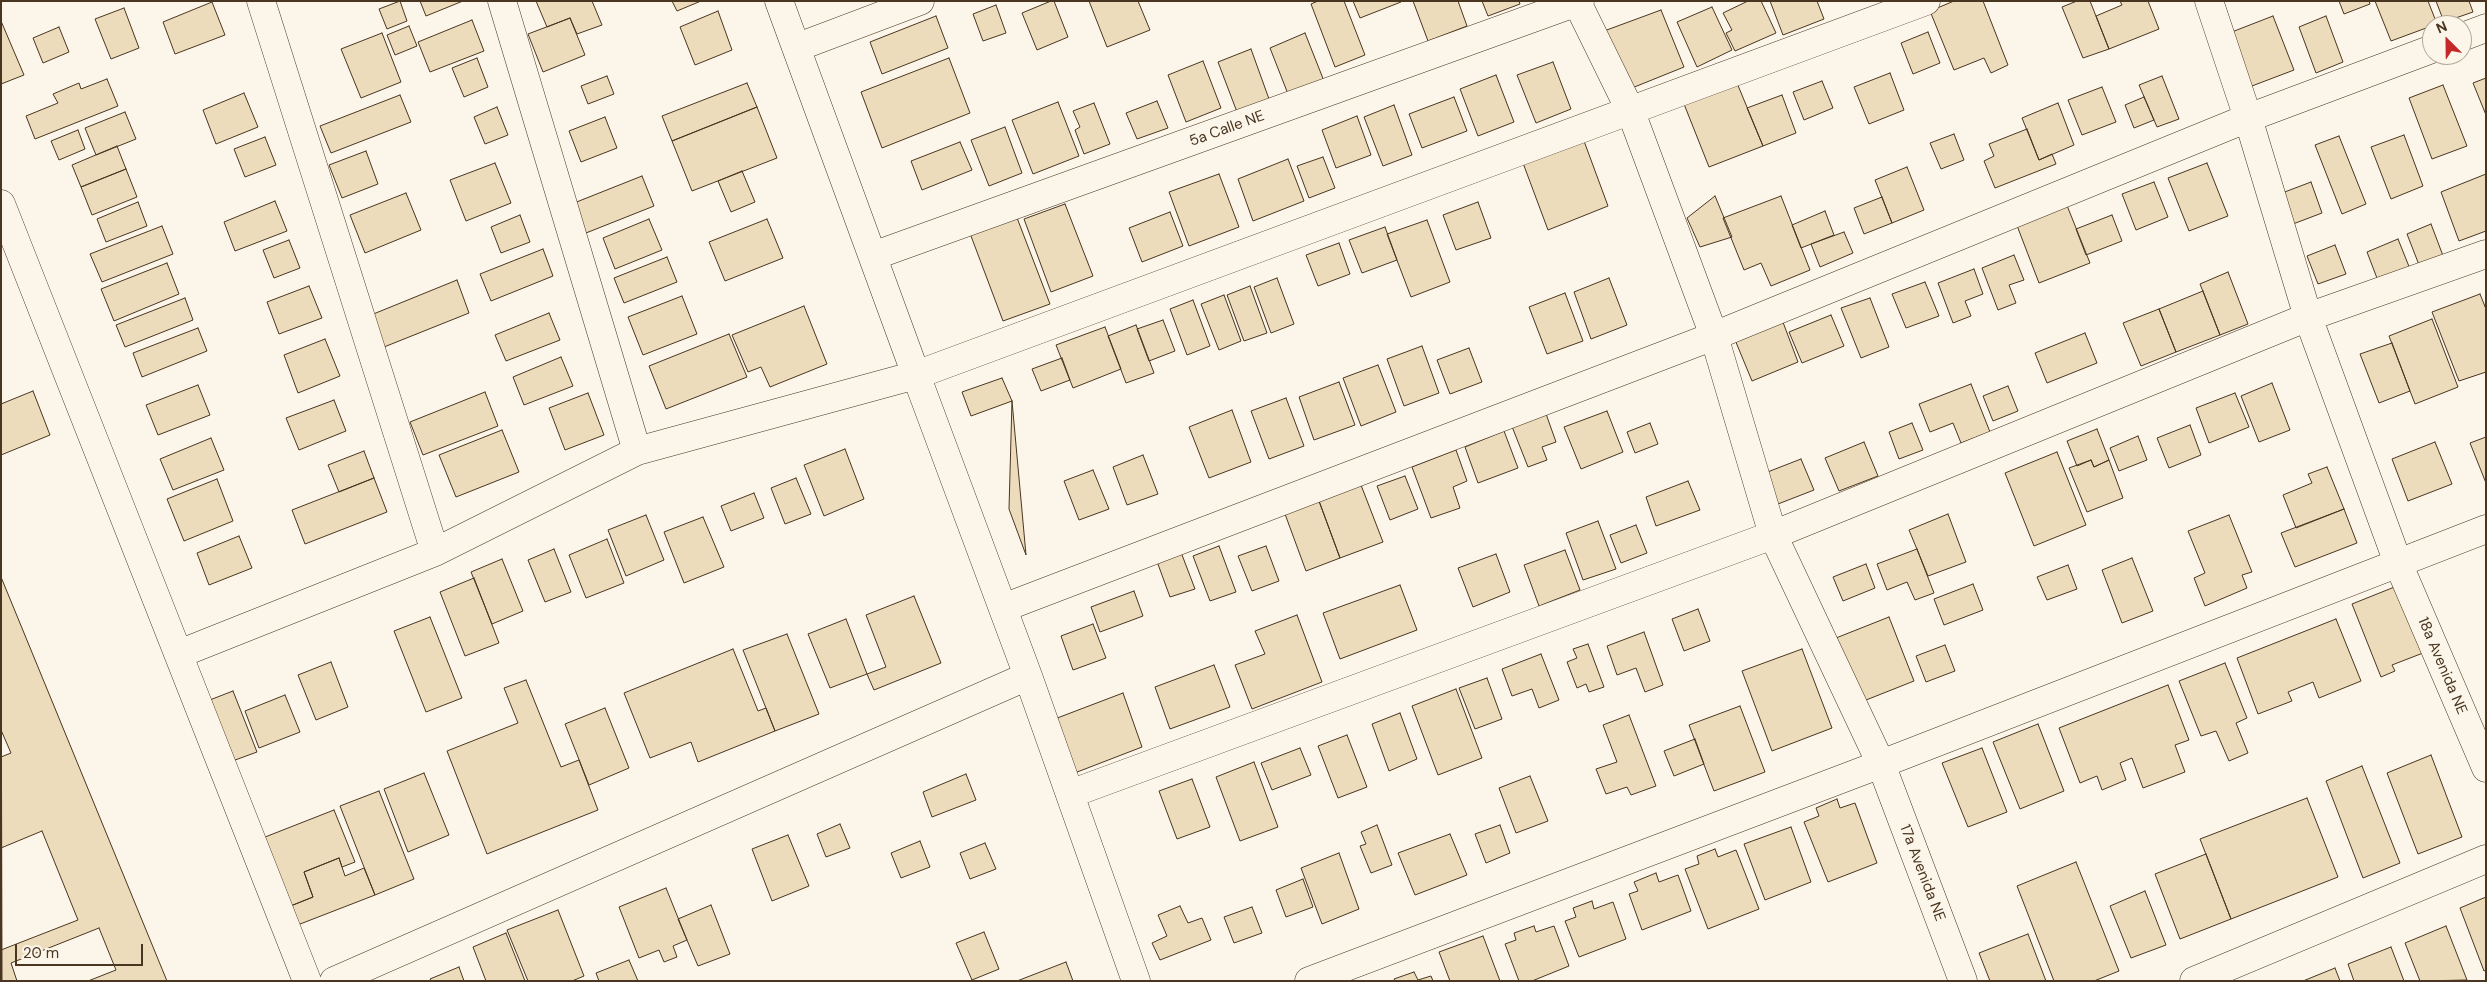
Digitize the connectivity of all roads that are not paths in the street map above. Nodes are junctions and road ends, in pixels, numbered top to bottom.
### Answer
1 (261, 1) edge
2 (502, 1) edge
3 (779, 1) edge
4 (920, 1) edge
5 (1926, 1) edge
6 (2209, 1) edge
7 (1578, 2) edge
8 (2486, 28) edge
9 (2472, 33) edge
10 (798, 47) junction
11 (2422, 53) edge
12 (1631, 112) junction
13 (2248, 118) junction
14 (1, 204) edge
15 (2486, 254) edge
16 (873, 256) junction
17 (2308, 317) junction
18 (1714, 336) junction
19 (916, 375) junction
20 (636, 451) junction
21 (2486, 529) edge
22 (1773, 535) junction
23 (435, 552) junction
24 (2398, 563) junction
25 (1003, 608) junction
26 (178, 654) junction
27 (1028, 676) junction
28 (1881, 764) junction
29 (2486, 768) edge
30 (1070, 794) junction
31 (2486, 859) edge
32 (307, 981) edge
33 (334, 981) edge
34 (1136, 981) edge
35 (1309, 981) edge
36 (1963, 981) edge
37 (2194, 981) edge

1 - 23 street
2 - 20 street
3 - 10 street
4 - 10 street
5 - 12 street
6 - 13 street, 18a Avenida NE
7 - 12 street, 17a Avenida NE
7 - 16 street, 5a Calle NE
8 - 9 street
10 - 16 street
11 - 13 street
12 - 18 street, 17a Avenida NE
12 - 19 street
13 - 17 street, 18a Avenida NE
13 - 18 street
14 - 26 street
15 - 17 street
16 - 19 street
17 - 22 street
17 - 24 street, 18a Avenida NE
18 - 22 street, 17a Avenida NE
18 - 25 street
19 - 20 street
19 - 25 street
20 - 23 street
21 - 24 street
22 - 28 street, 17a Avenida NE
22 - 30 street
23 - 26 street
24 - 28 street
24 - 29 street, 18a Avenida NE
25 - 27 street
26 - 32 street
27 - 30 street
27 - 33 street
28 - 35 street
28 - 36 street, 17a Avenida NE
30 - 34 street
31 - 37 street

